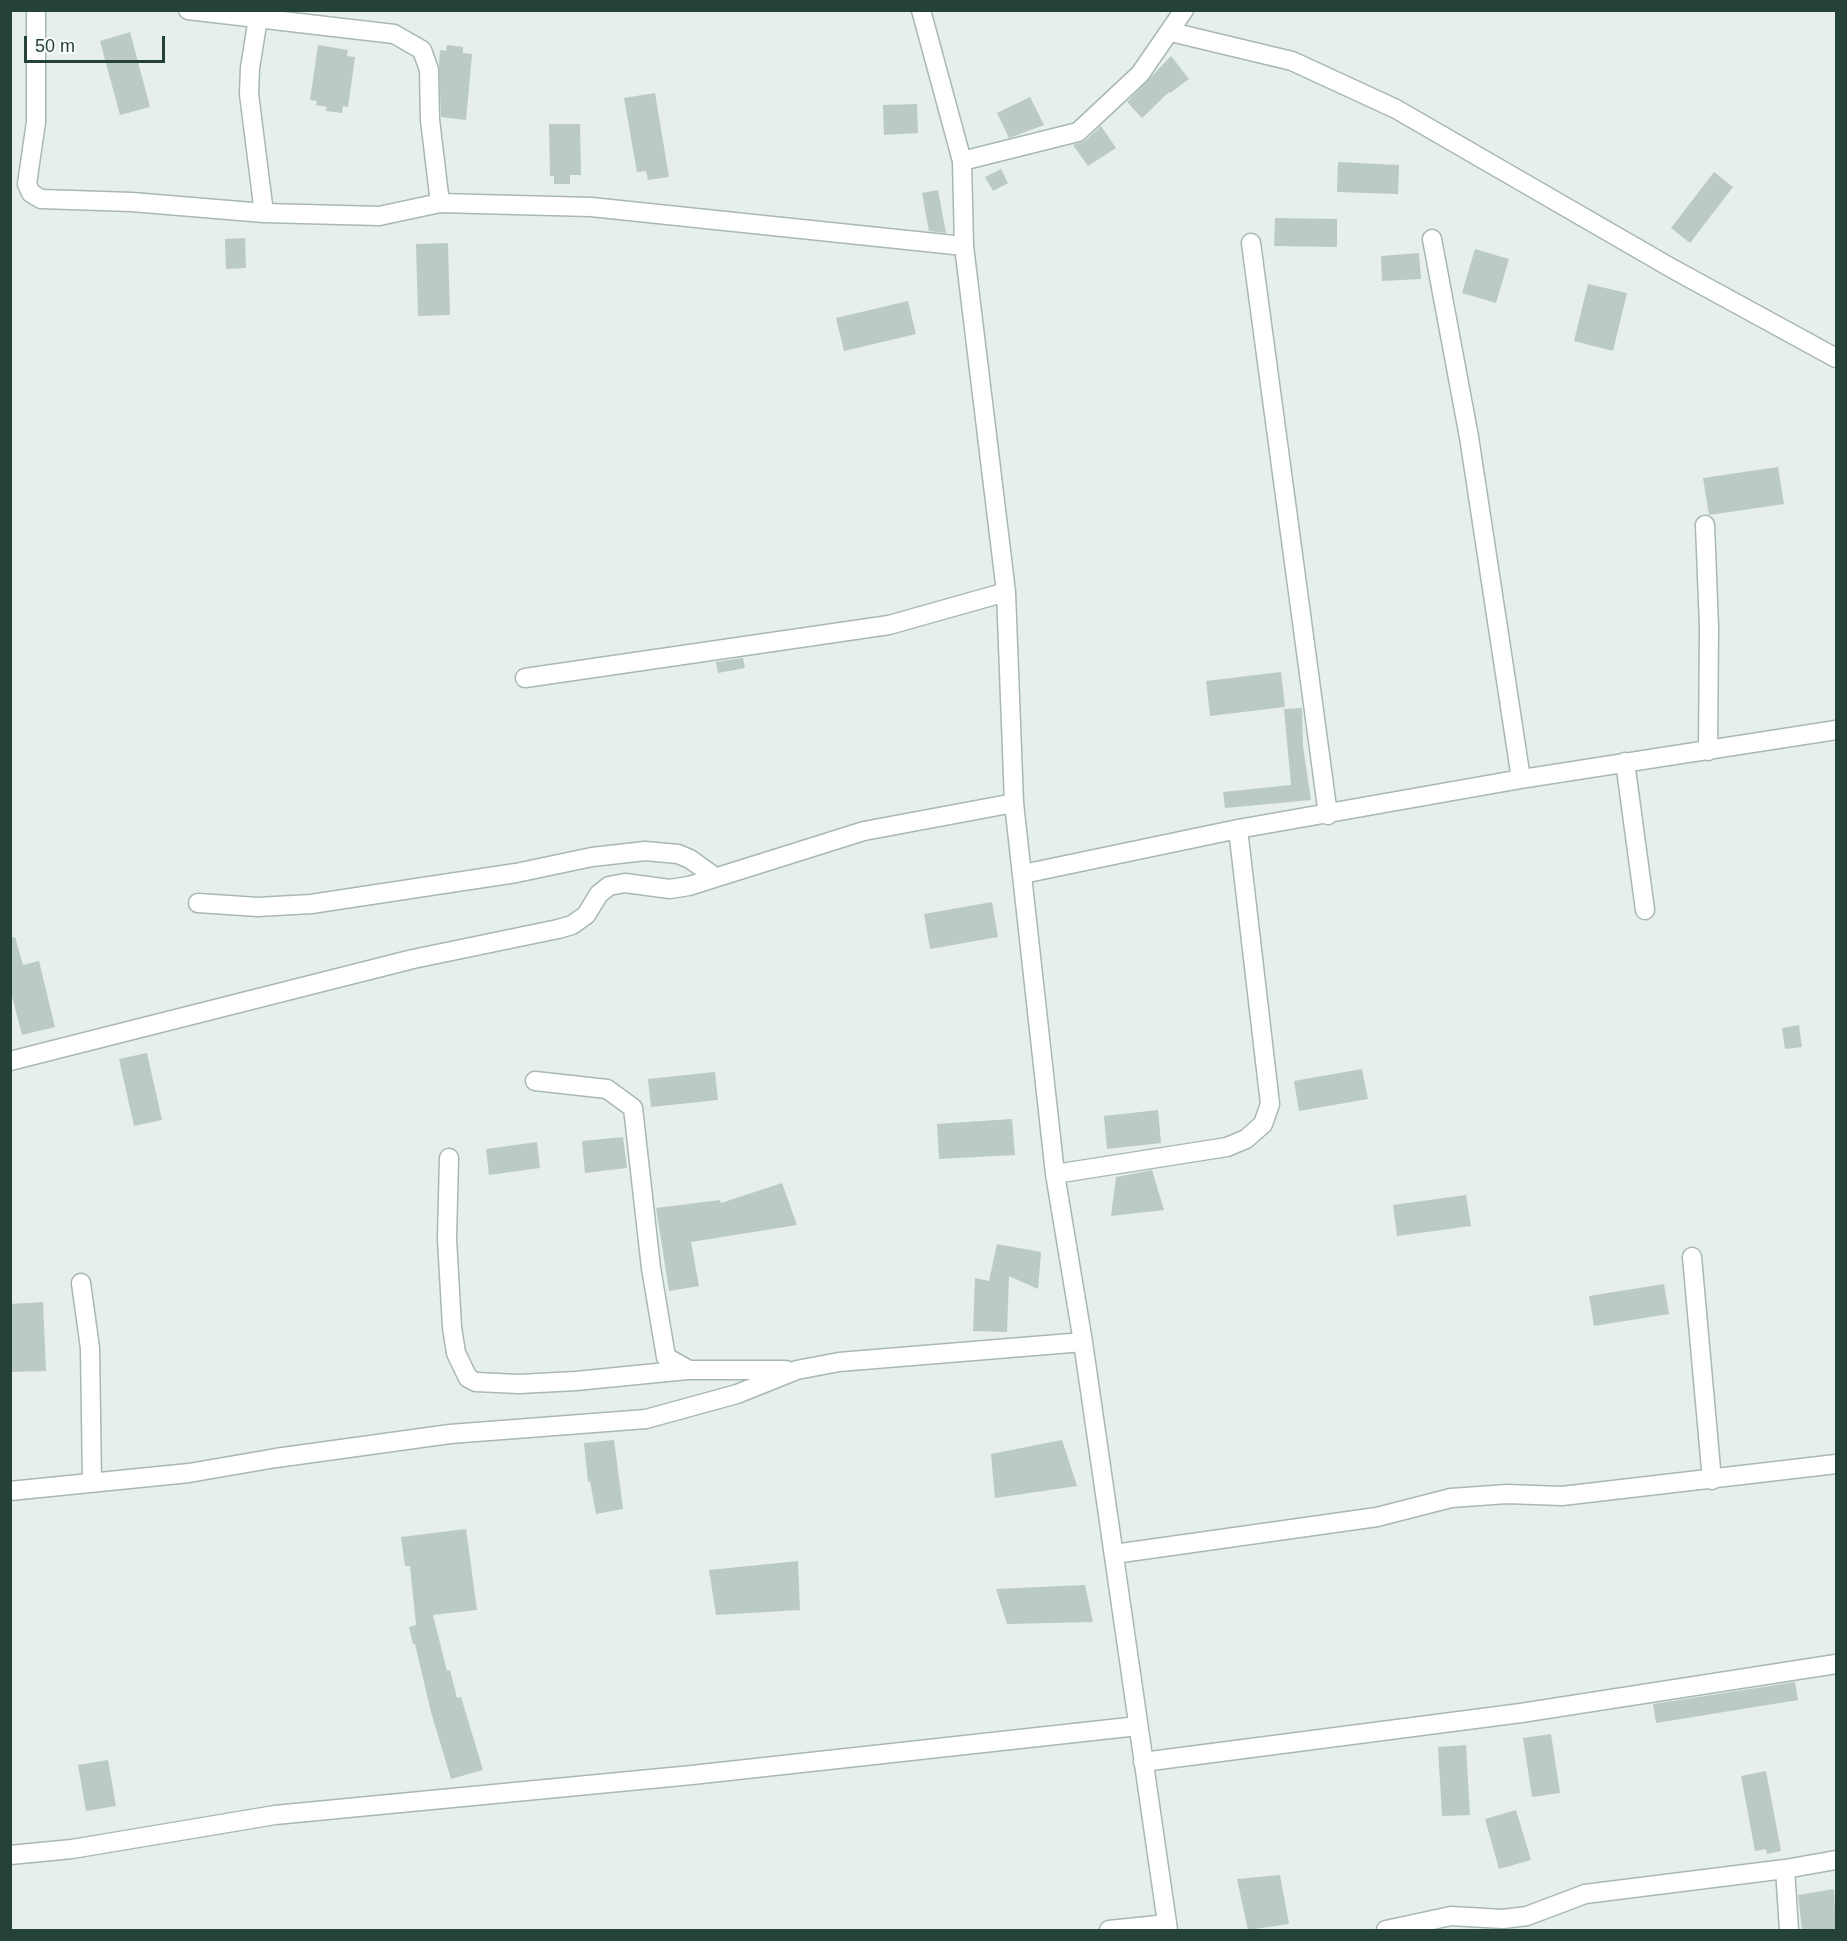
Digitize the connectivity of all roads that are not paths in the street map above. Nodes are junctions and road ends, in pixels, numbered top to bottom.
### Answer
1 (36, 10) edge
2 (188, 10) edge
3 (921, 10) edge
4 (1184, 10) edge
5 (258, 18) junction
6 (1171, 32) junction
7 (962, 161) junction
8 (440, 202) junction
9 (264, 213) junction
10 (1432, 239) dead end
11 (1251, 243) dead end
12 (964, 246) junction
13 (1836, 358) edge
14 (1705, 525) dead end
15 (1006, 592) junction
16 (525, 678) dead end
17 (1836, 730) edge
18 (1708, 751) junction
19 (1625, 762) junction
20 (1521, 779) junction
21 (1014, 803) junction
22 (1328, 815) junction
23 (1238, 829) junction
24 (1023, 874) junction
25 (715, 877) junction
26 (198, 903) dead end
27 (1645, 909) dead end
28 (10, 1061) edge
29 (535, 1081) dead end
30 (449, 1158) dead end
31 (1055, 1174) junction
32 (1692, 1257) dead end
33 (81, 1283) dead end
34 (1083, 1342) junction
35 (688, 1370) junction
36 (797, 1370) junction
37 (1836, 1464) edge
38 (1712, 1480) junction
39 (92, 1482) junction
40 (10, 1491) edge
41 (1114, 1554) junction
42 (1836, 1664) edge
43 (1138, 1726) junction
44 (1143, 1762) junction
45 (10, 1855) edge
46 (1836, 1860) edge
47 (1785, 1869) junction
48 (1167, 1927) edge
49 (1109, 1930) edge
50 (1386, 1930) edge
51 (1789, 1930) edge

1 - 9 street
2 - 5 street
3 - 7 street
4 - 6 street
5 - 8 street
5 - 9 street
6 - 7 street
6 - 13 street
7 - 12 street
8 - 9 street
8 - 12 street
10 - 20 street
11 - 22 street
12 - 15 street
14 - 18 street
15 - 16 street
15 - 21 street
17 - 18 street
18 - 19 street
19 - 20 street
19 - 27 street
20 - 22 street
21 - 24 street
21 - 25 street
22 - 23 street
23 - 24 street
23 - 31 street
24 - 31 street
25 - 26 street
25 - 28 street
29 - 35 street
30 - 35 street
31 - 34 street
32 - 38 street
33 - 39 street
34 - 36 street
34 - 41 street
35 - 36 street
36 - 39 street
37 - 38 street
38 - 41 street
39 - 40 street
41 - 43 street
42 - 44 street
43 - 44 street
43 - 45 street
44 - 48 street
46 - 47 street
47 - 50 street
47 - 51 street
48 - 49 street

